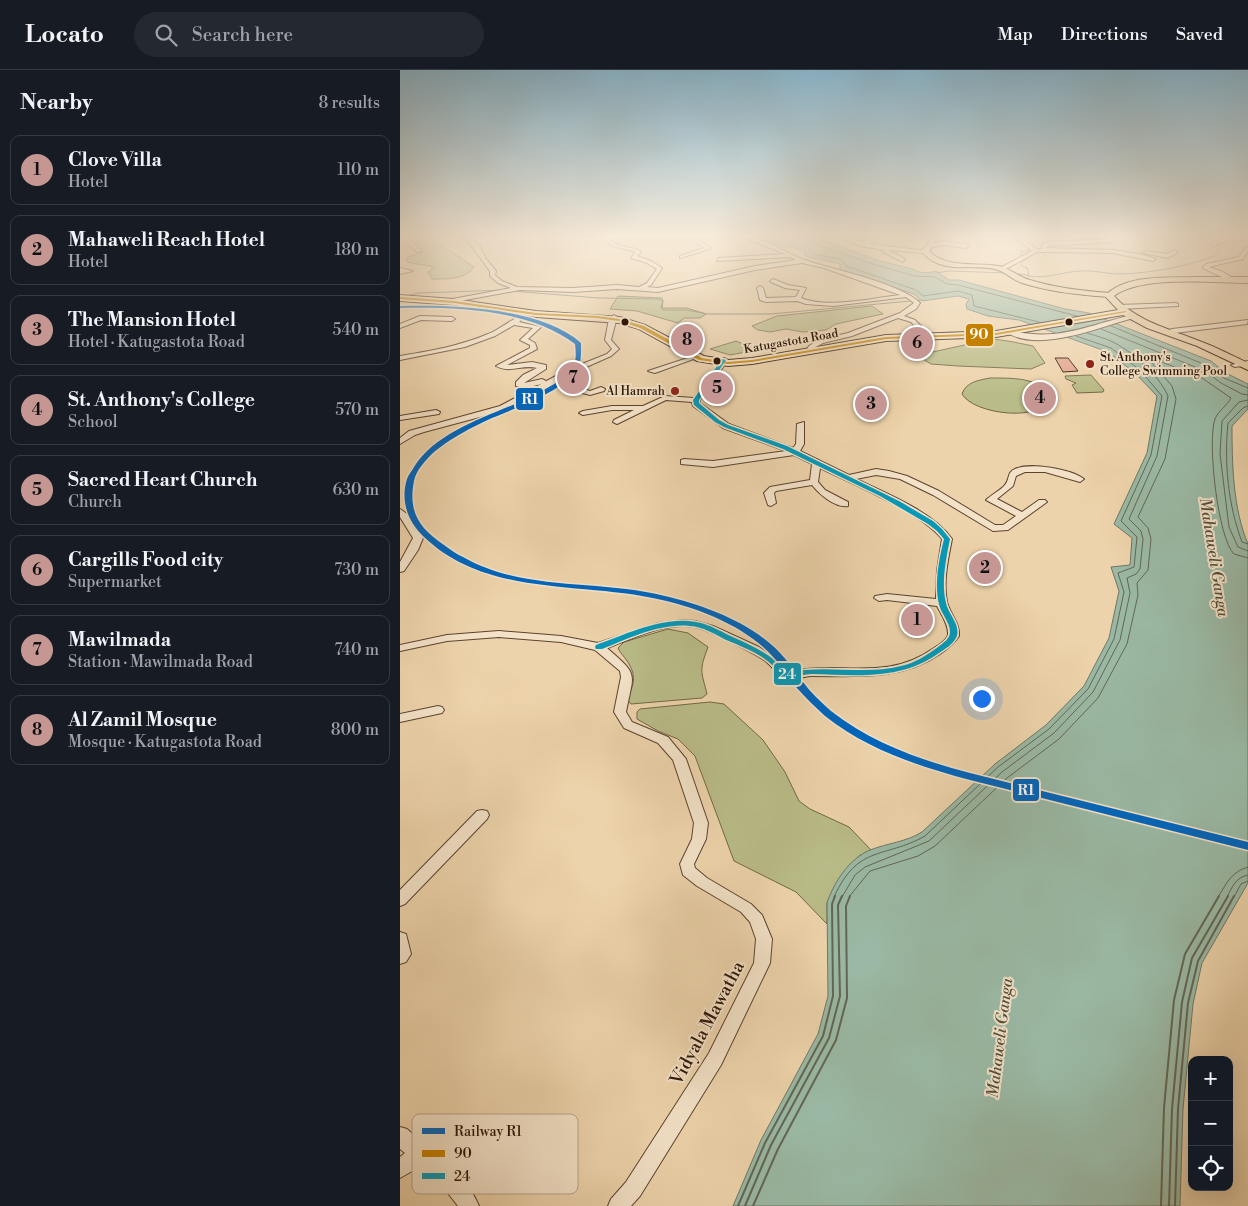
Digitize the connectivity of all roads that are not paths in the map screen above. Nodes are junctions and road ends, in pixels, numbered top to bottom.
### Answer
1 (512, 289) edge
2 (760, 289) edge
3 (804, 289) edge
4 (890, 289) edge
5 (1061, 289) edge
6 (1119, 289) edge
7 (907, 295) junction
8 (1107, 296) junction
9 (400, 297) edge
10 (798, 299) junction
11 (452, 300) junction
12 (1176, 306) dead end
13 (1115, 312) junction
14 (523, 316) junction
15 (897, 316) junction
16 (613, 318) junction
17 (452, 319) dead end
18 (1248, 322) edge
19 (400, 326) edge
20 (918, 326) dead end
21 (1013, 330) junction
22 (1167, 332) junction
23 (809, 349) junction
24 (696, 357) junction
25 (400, 358) edge
26 (723, 361) junction
27 (582, 366) junction
28 (1244, 366) edge
29 (652, 371) dead end
30 (570, 372) junction
31 (601, 390) dead end
32 (696, 400) junction
33 (643, 408) junction
34 (436, 412) dead end
35 (583, 412) dead end
36 (400, 419) edge
37 (617, 422) dead end
38 (801, 424) dead end
39 (412, 433) junction
40 (400, 442) edge
41 (794, 452) junction
42 (684, 462) dead end
43 (816, 464) junction
44 (850, 478) junction
45 (1080, 479) dead end
46 (814, 482) junction
47 (1042, 502) dead end
48 (771, 503) dead end
49 (844, 504) dead end
50 (400, 512) edge
51 (1021, 515) junction
52 (400, 569) edge
53 (879, 598) dead end
54 (942, 603) junction
55 (599, 647) junction
56 (400, 648) edge
57 (438, 710) dead end
58 (400, 718) edge
59 (482, 814) dead end
60 (400, 900) edge
61 (400, 939) edge
62 (400, 957) edge
63 (400, 1136) edge
64 (412, 1147) edge
65 (412, 1160) edge
66 (400, 1168) edge
67 (463, 1194) edge
68 (469, 1206) edge
69 (618, 1206) edge

1 - 11 street
2 - 10 street
3 - 10 street
4 - 7 street
5 - 8 main road
6 - 8 highway
7 - 10 street
7 - 15 street
8 - 13 highway
9 - 11 highway, Katugastota Road
11 - 14 highway, Katugastota Road
12 - 13 street
13 - 21 highway, Katugastota Road
13 - 21 street
13 - 22 highway
13 - 28 highway
14 - 16 highway, Katugastota Road
14 - 25 street
14 - 30 street
15 - 20 street
15 - 23 street
16 - 24 highway, Katugastota Road
16 - 26 highway, Katugastota Road
16 - 27 street
17 - 19 street
18 - 22 street
21 - 23 highway, Katugastota Road
22 - 28 highway
23 - 26 highway, Katugastota Road
24 - 26 highway, Katugastota Road
24 - 29 street
26 - 32 street
27 - 30 street
27 - 31 street
30 - 39 street
32 - 33 street
32 - 41 street
33 - 35 street
33 - 37 street
34 - 36 street
36 - 39 street
38 - 41 street
39 - 40 street
41 - 42 street
41 - 43 street
43 - 44 street
43 - 46 street
44 - 51 street
44 - 54 street
45 - 51 street
46 - 48 street
46 - 49 street
47 - 51 street
50 - 52 street
53 - 54 street
54 - 55 street
55 - 56 street, Vidyala Mawatha
55 - 69 street, Vidyala Mawatha
57 - 58 street
59 - 60 street
61 - 62 street
63 - 64 street
65 - 66 street
67 - 68 street

